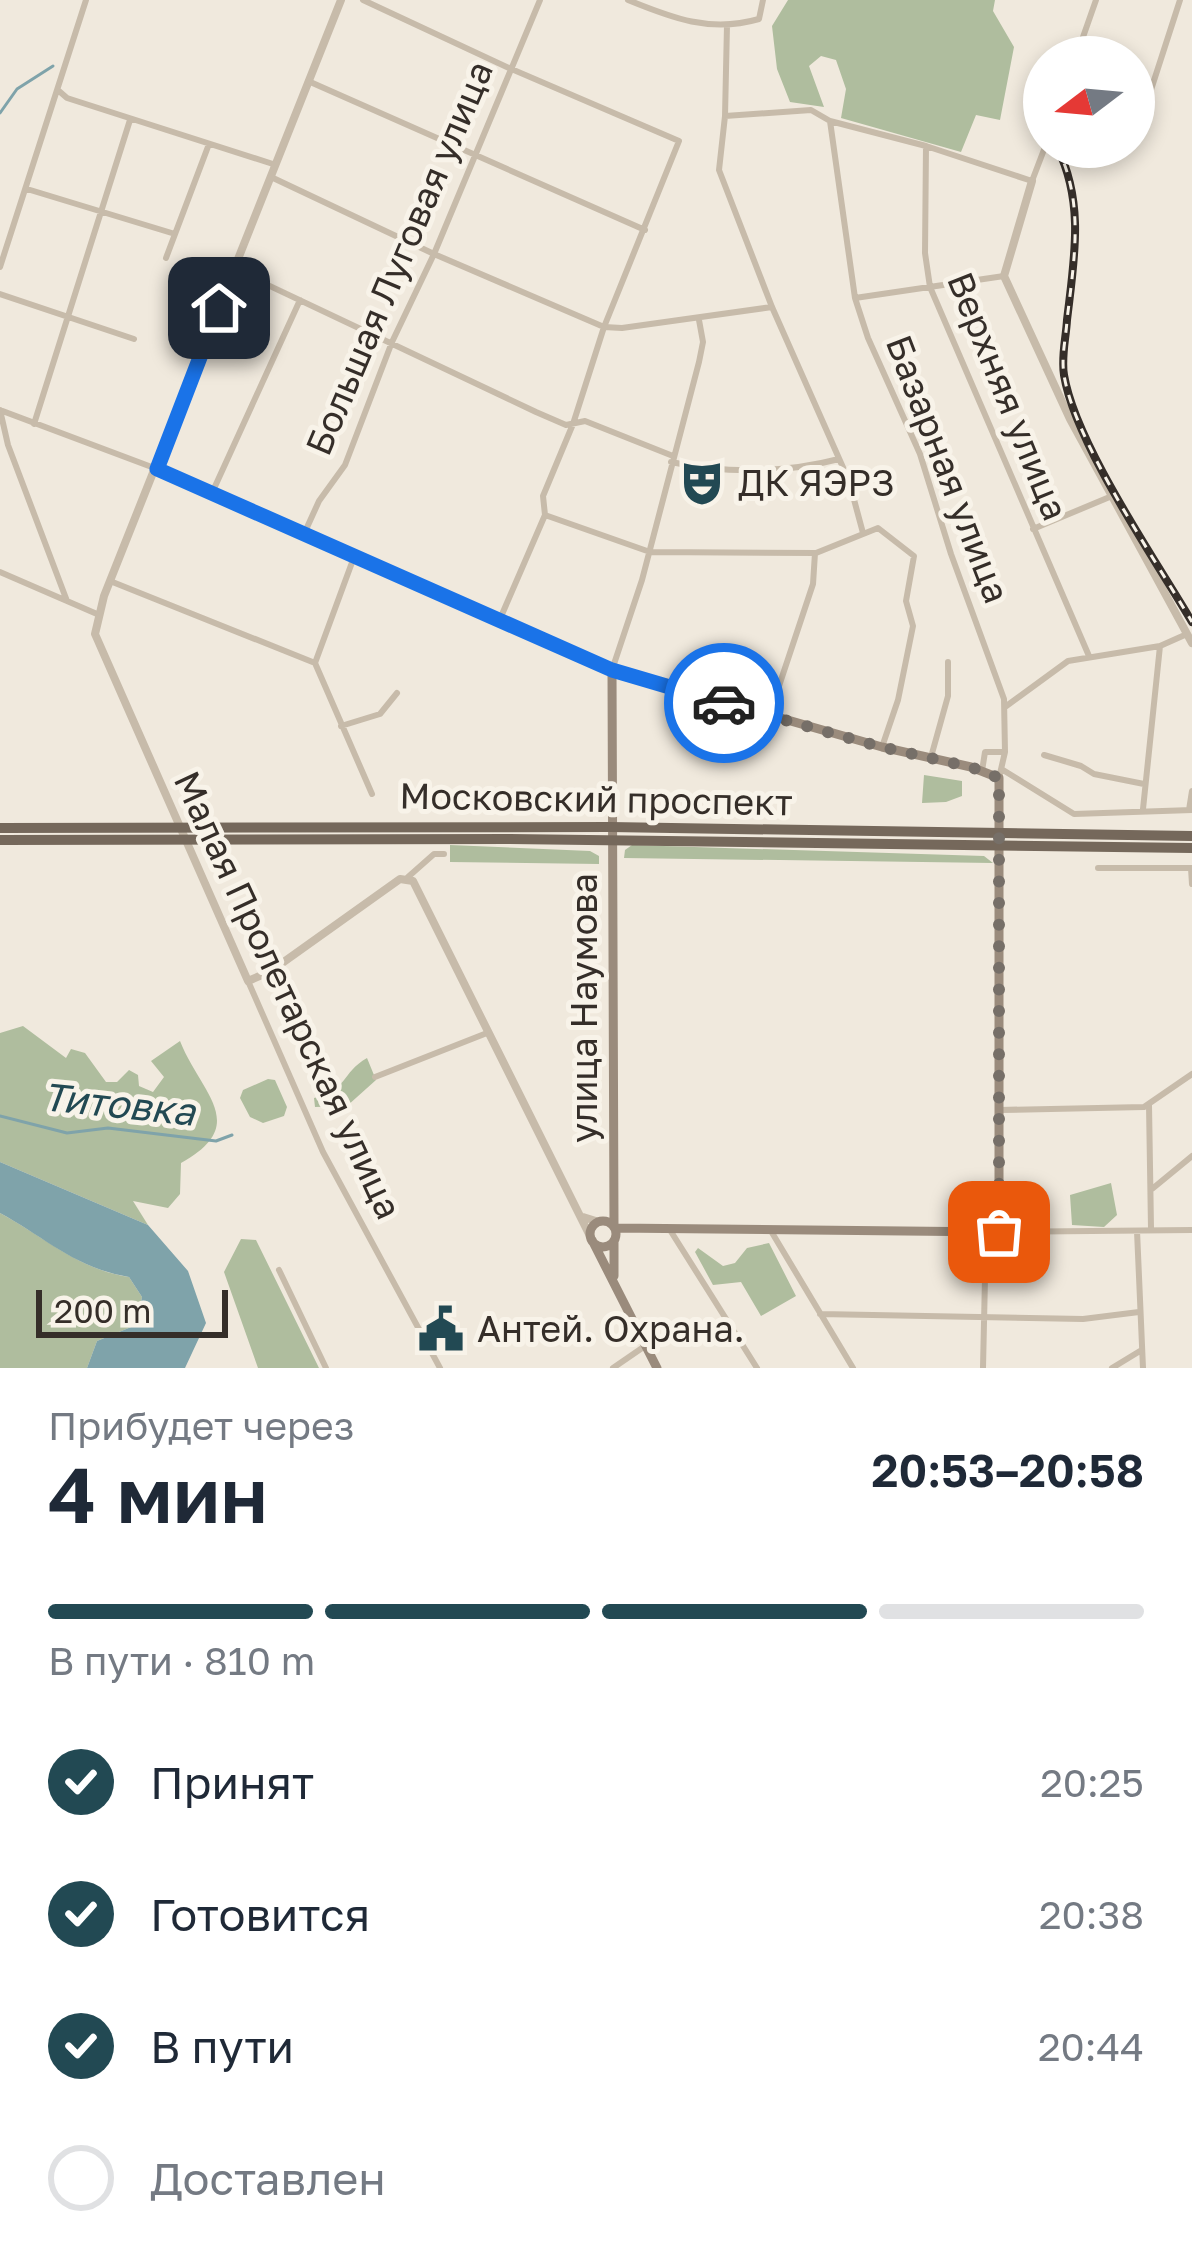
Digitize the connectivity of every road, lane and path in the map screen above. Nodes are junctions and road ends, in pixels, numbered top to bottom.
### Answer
1 (86, 0) edge
2 (341, 0) edge
3 (363, 0) edge
4 (540, 0) edge
5 (628, 0) edge
6 (763, 0) edge
7 (1096, 0) edge
8 (1180, 0) edge
9 (727, 26) junction
10 (1083, 36) edge
11 (509, 68) junction
12 (1155, 77) edge
13 (308, 81) junction
14 (58, 90) junction
15 (725, 116) junction
16 (130, 120) junction
17 (830, 121) junction
18 (209, 143) junction
19 (926, 146) junction
20 (473, 156) junction
21 (276, 165) junction
22 (1037, 168) edge
23 (272, 177) junction
24 (1032, 181) junction
25 (27, 189) junction
26 (102, 214) junction
27 (646, 230) junction
28 (175, 234) junction
29 (434, 254) junction
30 (166, 258) dead end
31 (0, 267) edge
32 (234, 269) junction
33 (1004, 276) junction
34 (930, 286) junction
35 (0, 294) edge
36 (855, 298) junction
37 (301, 299) junction
38 (772, 307) junction
39 (68, 318) junction
40 (699, 319) junction
41 (604, 327) junction
42 (134, 339) dead end
43 (392, 342) junction
44 (0, 410) edge
45 (34, 424) junction
46 (572, 424) junction
47 (672, 459) junction
48 (840, 459) junction
49 (157, 469) junction
50 (212, 494) junction
51 (1112, 496) junction
52 (545, 515) junction
53 (1033, 529) junction
54 (863, 533) junction
55 (304, 534) junction
56 (650, 552) junction
57 (815, 553) junction
58 (354, 557) junction
59 (0, 572) edge
60 (110, 580) junction
61 (67, 602) junction
62 (97, 614) junction
63 (500, 619) junction
64 (1189, 639) edge
65 (1160, 646) junction
66 (1089, 656) junction
67 (948, 662) dead end
68 (315, 663) junction
69 (612, 670) junction
70 (397, 693) dead end
71 (1005, 707) junction
72 (769, 716) junction
73 (341, 726) junction
74 (881, 747) junction
75 (1005, 752) junction
76 (1044, 755) dead end
77 (931, 757) junction
78 (982, 772) junction
79 (999, 778) junction
80 (1144, 784) junction
81 (1192, 791) edge
82 (372, 794) dead end
83 (1143, 809) junction
84 (1190, 810) edge
85 (178, 826) junction
86 (0, 829) edge
87 (610, 834) junction
88 (1192, 836) edge
89 (183, 839) junction
90 (0, 840) edge
91 (1001, 841) junction
92 (1192, 848) edge
93 (444, 854) dead end
94 (1098, 868) dead end
95 (1191, 868) edge
96 (408, 878) junction
97 (1192, 884) edge
98 (248, 982) junction
99 (488, 1034) junction
100 (1192, 1074) edge
101 (376, 1077) dead end
102 (1149, 1106) junction
103 (1000, 1110) junction
104 (1192, 1156) edge
105 (1152, 1189) junction
106 (611, 1202) junction
107 (578, 1211) junction
108 (600, 1222) junction
109 (1151, 1228) junction
110 (670, 1230) junction
111 (1192, 1230) edge
112 (771, 1231) junction
113 (1137, 1231) junction
114 (999, 1232) junction
115 (986, 1233) junction
116 (614, 1234) junction
117 (592, 1240) junction
118 (279, 1270) dead end
119 (616, 1287) junction
120 (1139, 1312) junction
121 (820, 1314) junction
122 (986, 1316) junction
123 (645, 1346) junction
124 (1141, 1350) junction
125 (326, 1368) edge
126 (440, 1368) edge
127 (613, 1368) edge
128 (657, 1368) edge
129 (757, 1368) edge
130 (853, 1368) edge
131 (983, 1368) edge
132 (1112, 1368) edge
133 (1143, 1368) edge

1 - 14 street
2 - 13 street
3 - 11 street
4 - 11 street, Большая Луговая улица
5 - 9 street
6 - 9 street
7 - 10 street
8 - 12 street
9 - 15 street
11 - 20 street, Большая Луговая улица
11 - 27 street
13 - 20 street
13 - 21 street
14 - 16 street
14 - 25 street
15 - 17 street
15 - 38 street
16 - 18 street
16 - 26 street
17 - 19 street
17 - 36 street, Базарная улица
18 - 21 street
18 - 28 street
19 - 24 street
19 - 34 street, Верхняя улица
20 - 27 street
20 - 29 street, Большая Луговая улица
21 - 23 street
22 - 24 street
23 - 29 street
23 - 32 street
24 - 33 street
25 - 26 street
25 - 31 street
26 - 28 street
26 - 39 street
27 - 41 street
28 - 30 street
29 - 41 street
29 - 43 street, Большая Луговая улица
32 - 37 street
32 - 49 street
33 - 34 street
33 - 51 street
34 - 36 street
34 - 53 street, Верхняя улица
35 - 39 street
36 - 71 street, Базарная улица
37 - 43 street
37 - 50 street
38 - 40 street
38 - 48 street
39 - 42 street
39 - 45 street
40 - 41 street
40 - 47 street
41 - 46 street
43 - 46 street
43 - 55 street, Большая Луговая улица
44 - 45 street
44 - 61 street
45 - 49 street
46 - 47 street
46 - 52 street
47 - 48 street
47 - 56 street
48 - 54 street
49 - 50 street
49 - 60 street
50 - 55 street
51 - 53 street
51 - 64 street
52 - 56 street
52 - 63 street
53 - 66 street, Верхняя улица
54 - 57 street
54 - 74 street
55 - 58 street
56 - 57 street
56 - 69 street
57 - 72 street
58 - 63 street
58 - 68 street
59 - 61 street
60 - 62 street
60 - 68 street
61 - 62 street
62 - 85 street, Малая Пролетарская улица
63 - 69 street
64 - 65 street
65 - 66 street
65 - 80 street
66 - 71 street
67 - 77 street
68 - 73 street
69 - 72 main road
69 - 87 main road, улица Наумова
70 - 73 street
71 - 75 street, Базарная улица
72 - 74 main road
73 - 82 street
74 - 77 main road
75 - 78 street
75 - 79 street, Базарная улица
76 - 80 street
77 - 78 main road
78 - 79 main road
79 - 83 street
79 - 91 main road, Базарная улица
80 - 83 street
81 - 84 street
83 - 84 street
85 - 86 main road, Московский проспект
85 - 87 main road, Московский проспект
85 - 89 street, Малая Пролетарская улица
87 - 89 main road, Московский проспект
87 - 91 main road, Московский проспект
87 - 106 main road, улица Наумова
88 - 91 main road, Московский проспект
89 - 90 main road, Московский проспект
89 - 98 street, Малая Пролетарская улица
91 - 92 main road, Московский проспект
91 - 103 main road, Базарная улица
93 - 96 street
94 - 95 street
95 - 97 street
96 - 98 street
96 - 99 street
98 - 126 street, Малая Пролетарская улица
99 - 101 street
99 - 107 street
100 - 102 street
102 - 103 street
102 - 105 street
103 - 114 main road, Базарная улица
104 - 105 street
105 - 109 street
106 - 108 main road, улица Наумова
106 - 116 main road, улица Наумова
107 - 108 street
107 - 117 street
108 - 116 main road
108 - 117 main road, улица Наумова
109 - 111 street
109 - 113 street
110 - 112 main road
110 - 116 main road
110 - 129 street
112 - 115 main road
112 - 121 street
113 - 114 street
113 - 120 street
114 - 115 main road
115 - 122 street
116 - 117 main road
116 - 119 main road, улица Наумова
117 - 119 main road
118 - 125 street
119 - 123 main road
120 - 122 street
120 - 124 street
121 - 122 street
121 - 130 street
122 - 131 street
123 - 127 street
123 - 128 main road
124 - 132 street
124 - 133 street

